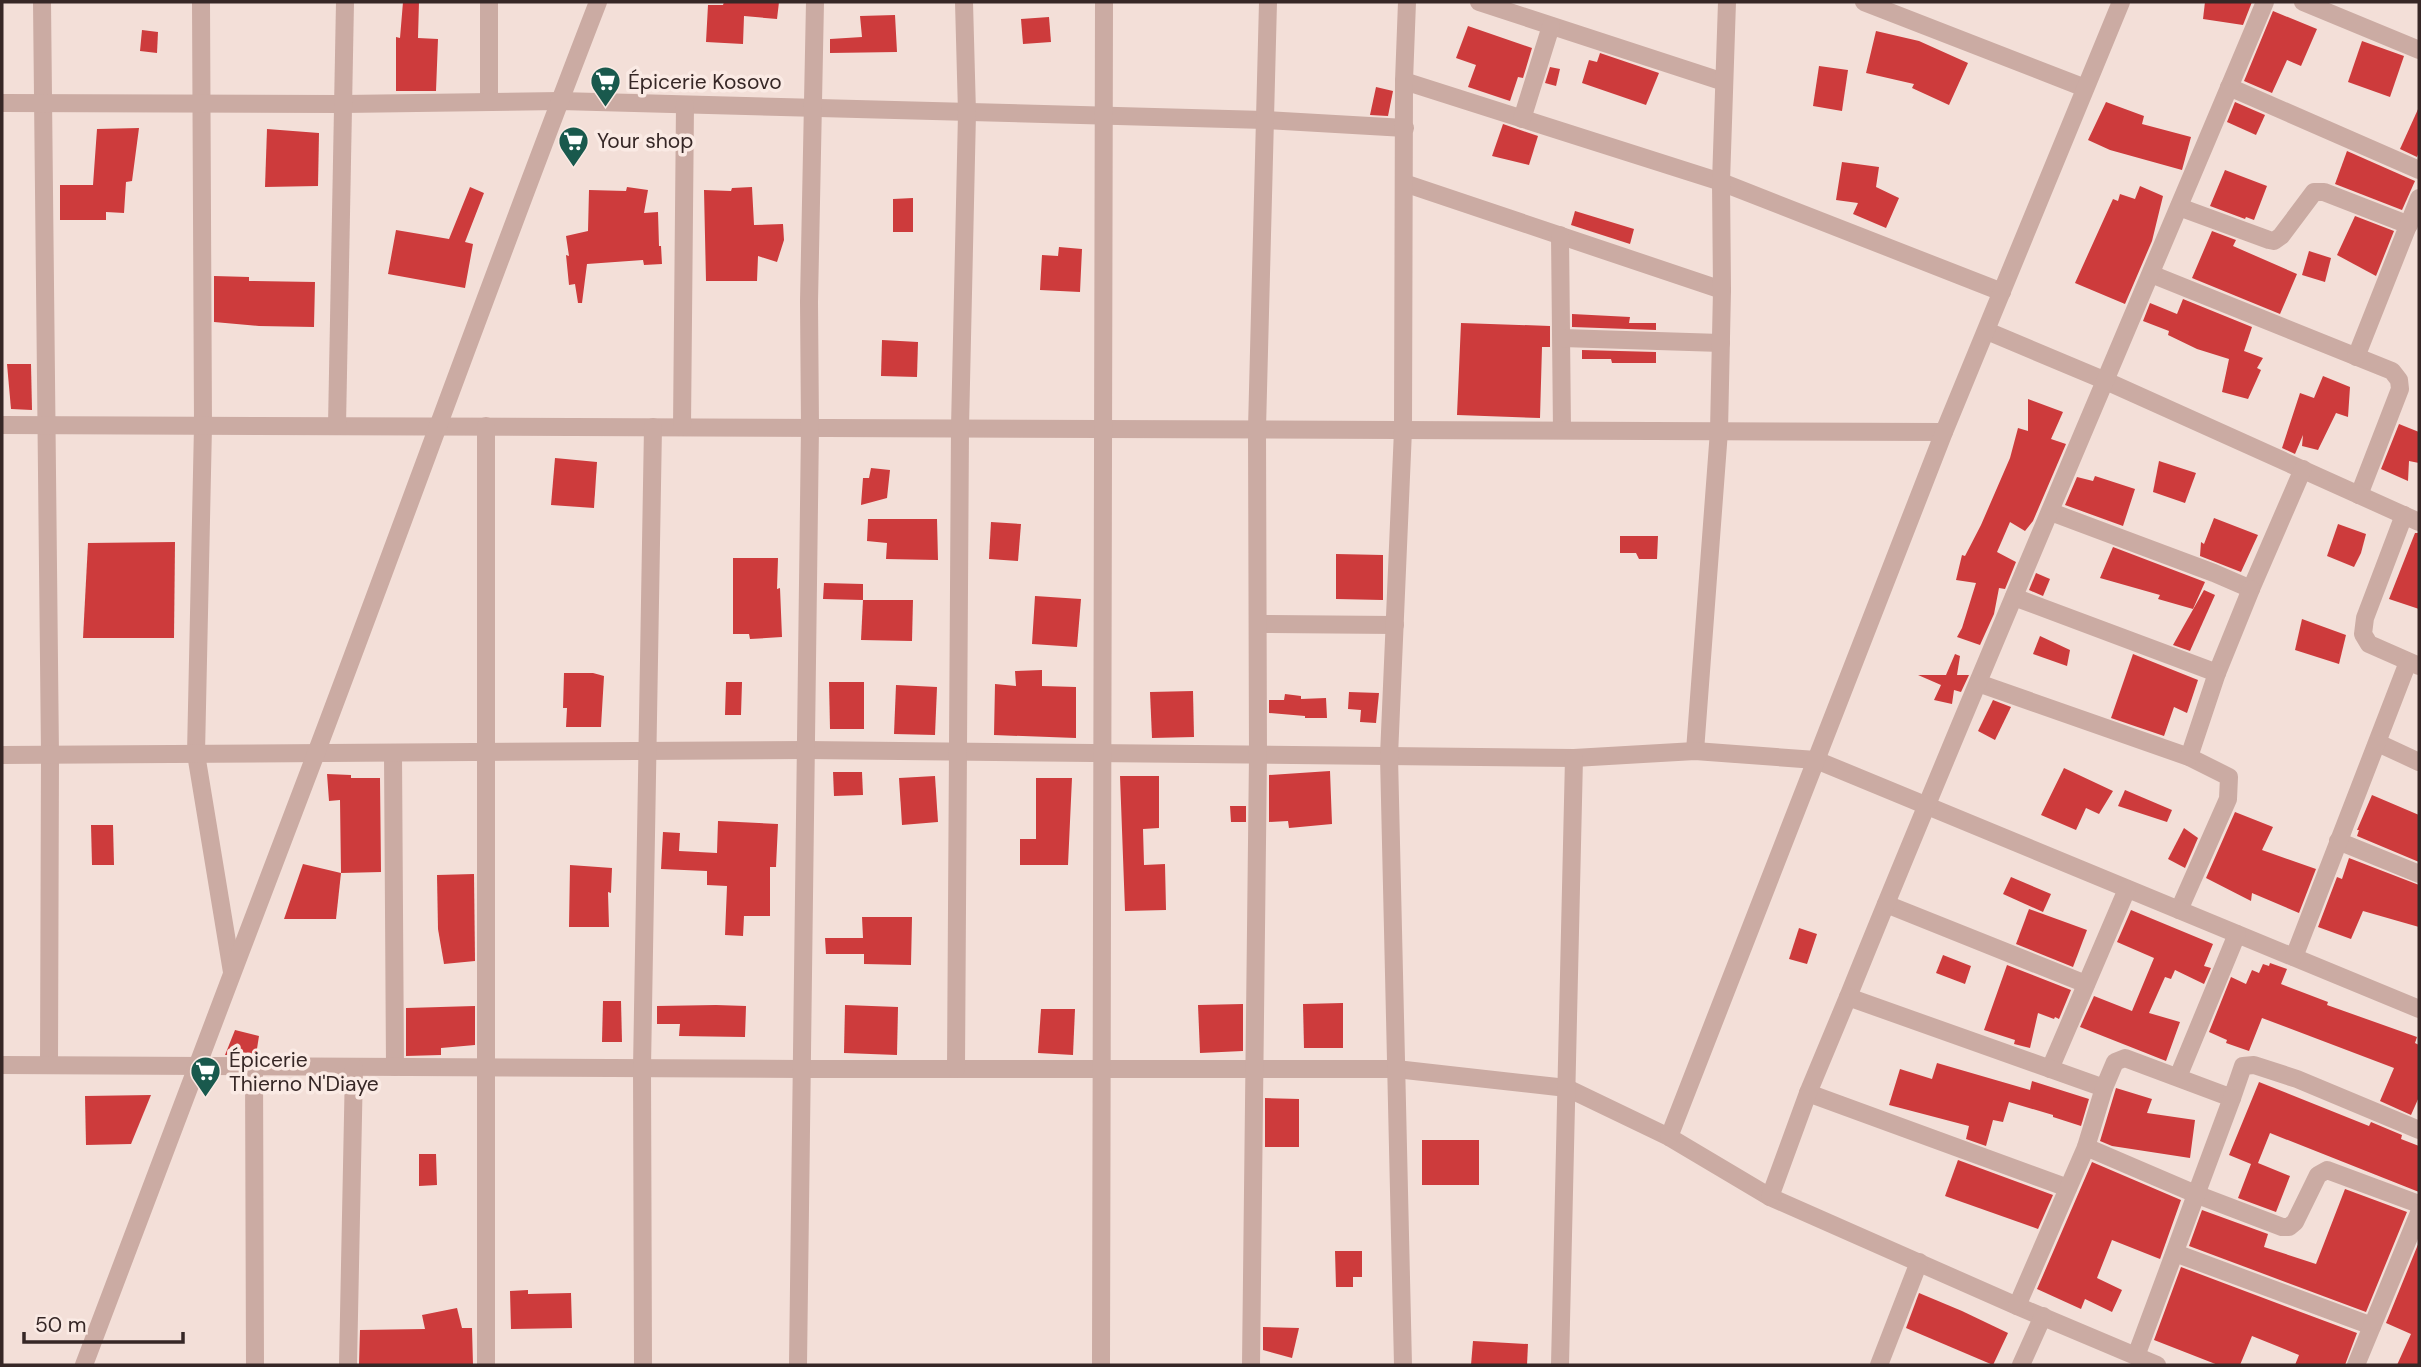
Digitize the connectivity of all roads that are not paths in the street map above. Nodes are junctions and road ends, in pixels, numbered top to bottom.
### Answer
1 (42, 2) edge
2 (201, 2) edge
3 (345, 2) edge
4 (489, 2) edge
5 (598, 2) edge
6 (815, 2) edge
7 (964, 2) edge
8 (1104, 2) edge
9 (1268, 2) edge
10 (1408, 2) edge
11 (1479, 2) edge
12 (1727, 2) edge
13 (1864, 2) edge
14 (2121, 2) edge
15 (2265, 2) edge
16 (2303, 2) edge
17 (1528, 10) edge
18 (1552, 26) junction
19 (2419, 50) edge
20 (1404, 81) junction
21 (1724, 82) junction
22 (2229, 87) junction
23 (2085, 88) junction
24 (560, 101) junction
25 (489, 102) junction
26 (2, 103) edge
27 (42, 103) junction
28 (202, 103) junction
29 (343, 104) junction
30 (685, 105) junction
31 (814, 109) junction
32 (967, 113) junction
33 (1104, 116) junction
34 (1522, 119) junction
35 (1265, 120) junction
36 (1405, 128) junction
37 (2419, 170) edge
38 (1721, 182) junction
39 (1404, 183) junction
40 (2419, 198) edge
41 (2179, 207) junction
42 (2409, 225) junction
43 (1560, 235) junction
44 (2151, 274) junction
45 (1722, 290) junction
46 (2002, 292) junction
47 (1987, 331) junction
48 (1562, 338) junction
49 (1721, 344) junction
50 (2356, 357) junction
51 (2106, 381) junction
52 (2, 425) edge
53 (45, 425) junction
54 (203, 426) junction
55 (337, 426) junction
56 (436, 426) junction
57 (486, 426) junction
58 (653, 427) junction
59 (682, 427) junction
60 (810, 428) junction
61 (960, 428) junction
62 (1103, 429) junction
63 (1257, 429) junction
64 (1403, 430) junction
65 (1562, 430) junction
66 (1718, 431) junction
67 (1944, 432) junction
68 (2303, 469) junction
69 (2359, 495) junction
70 (2051, 512) junction
71 (2411, 518) edge
72 (2251, 589) junction
73 (2014, 597) junction
74 (1258, 624) junction
75 (1395, 625) junction
76 (2414, 664) edge
77 (2217, 673) junction
78 (1978, 683) junction
79 (2378, 743) junction
80 (806, 751) junction
81 (1695, 751) junction
82 (649, 752) junction
83 (956, 752) junction
84 (196, 754) junction
85 (315, 754) junction
86 (393, 754) junction
87 (486, 754) junction
88 (1102, 754) junction
89 (2, 755) edge
90 (50, 755) junction
91 (1258, 755) junction
92 (1389, 756) junction
93 (2189, 757) junction
94 (1574, 758) junction
95 (1816, 760) junction
96 (2419, 762) edge
97 (1925, 805) junction
98 (2338, 841) junction
99 (2419, 874) edge
100 (2127, 889) junction
101 (1886, 904) junction
102 (2179, 910) junction
103 (2237, 934) junction
104 (2294, 957) junction
105 (232, 972) junction
106 (2087, 984) junction
107 (1848, 997) junction
108 (2419, 1009) edge
109 (2, 1065) edge
110 (49, 1065) junction
111 (196, 1066) junction
112 (254, 1067) junction
113 (354, 1067) junction
114 (395, 1067) junction
115 (486, 1068) junction
116 (642, 1068) junction
117 (802, 1069) junction
118 (956, 1069) junction
119 (1102, 1069) junction
120 (1255, 1069) junction
121 (1396, 1069) junction
122 (2050, 1069) junction
123 (2178, 1077) junction
124 (1567, 1088) junction
125 (2104, 1088) junction
126 (1808, 1093) junction
127 (2232, 1098) junction
128 (2419, 1130) edge
129 (1669, 1137) junction
130 (2086, 1147) junction
131 (2068, 1188) junction
132 (2197, 1195) junction
133 (1770, 1197) junction
134 (2419, 1204) edge
135 (2419, 1213) edge
136 (2175, 1254) junction
137 (1919, 1262) junction
138 (2017, 1306) junction
139 (2043, 1316) junction
140 (2372, 1326) junction
141 (2136, 1356) junction
142 (84, 1365) edge
143 (255, 1365) edge
144 (348, 1365) edge
145 (486, 1365) edge
146 (643, 1365) edge
147 (798, 1365) edge
148 (1101, 1365) edge
149 (1251, 1365) edge
150 (1403, 1365) edge
151 (1560, 1365) edge
152 (1879, 1365) edge
153 (2021, 1365) edge
154 (2157, 1365) edge
155 (2356, 1365) edge

1 - 27 street
2 - 28 street
3 - 29 street
4 - 25 street
5 - 24 street
6 - 31 street
7 - 32 street
8 - 33 street
9 - 35 street
10 - 20 street
11 - 17 street
12 - 21 street
13 - 23 street
14 - 23 street
15 - 22 street
16 - 19 street
17 - 18 street
18 - 21 street
18 - 34 street
20 - 34 street
20 - 36 street
21 - 38 street
22 - 37 street
22 - 41 street
23 - 46 street
24 - 25 street
24 - 30 street
24 - 56 street
25 - 29 street
26 - 27 street
27 - 28 street
27 - 53 street
28 - 29 street
28 - 54 street
29 - 55 street
30 - 31 street
30 - 59 street
31 - 32 street
31 - 60 street
32 - 33 street
32 - 61 street
33 - 35 street
33 - 62 street
34 - 38 street
35 - 36 street
35 - 63 street
36 - 39 street
38 - 45 street
38 - 46 street
39 - 43 street
39 - 64 street
40 - 42 street
41 - 42 street
41 - 44 street
42 - 50 street
43 - 45 street
43 - 48 street
44 - 50 street
44 - 51 street
45 - 49 street
46 - 47 street
47 - 51 street
47 - 67 street
48 - 49 street
48 - 65 street
49 - 66 street
50 - 69 street
51 - 68 street
51 - 70 street
52 - 53 street
53 - 54 street
53 - 90 street
54 - 55 street
54 - 84 street
55 - 56 street
56 - 57 street
56 - 85 street
57 - 58 street
57 - 87 street
58 - 59 street
58 - 82 street
59 - 60 street
60 - 61 street
60 - 80 street
61 - 62 street
61 - 83 street
62 - 63 street
62 - 88 street
63 - 64 street
63 - 74 street
64 - 65 street
64 - 75 street
65 - 66 street
66 - 67 street
66 - 81 street
67 - 95 street
68 - 69 street
68 - 72 street
69 - 71 street
70 - 72 street
70 - 73 street
71 - 76 street
72 - 77 street
73 - 77 street
73 - 78 street
74 - 75 street
74 - 91 street
75 - 92 street
76 - 79 street
77 - 93 street
78 - 93 street
78 - 97 street
79 - 96 street
79 - 98 street
80 - 82 street
80 - 83 street
80 - 117 street
81 - 94 street
81 - 95 street
82 - 87 street
82 - 116 street
83 - 88 street
83 - 118 street
84 - 85 street
84 - 90 street
84 - 105 street
85 - 86 street
85 - 105 street
86 - 87 street
86 - 114 street
87 - 115 street
88 - 91 street
88 - 119 street
89 - 90 street
90 - 110 street
91 - 92 street
91 - 120 street
92 - 94 street
92 - 121 street
93 - 102 street
94 - 124 street
95 - 97 street
95 - 129 street
97 - 100 street
97 - 101 street
98 - 99 street
98 - 104 street
100 - 102 street
100 - 106 street
101 - 106 street
101 - 107 street
102 - 103 street
103 - 104 street
103 - 123 street
104 - 108 street
105 - 111 street
106 - 122 street
107 - 122 street
107 - 126 street
109 - 110 street
110 - 111 street
111 - 112 street
111 - 142 street
112 - 113 street
112 - 143 street
113 - 114 street
113 - 144 street
114 - 115 street
115 - 116 street
115 - 145 street
116 - 117 street
116 - 146 street
117 - 118 street
117 - 147 street
118 - 119 street
119 - 120 street
119 - 148 street
120 - 121 street
120 - 149 street
121 - 124 street
121 - 150 street
122 - 125 street
123 - 125 street
123 - 127 street
124 - 129 street
124 - 151 street
125 - 130 street
126 - 131 street
126 - 133 street
127 - 128 street
127 - 132 street
129 - 133 street
130 - 131 street
130 - 132 street
131 - 138 street
132 - 134 street
132 - 136 street
133 - 137 street
135 - 140 street
136 - 140 street
136 - 141 street
137 - 138 street
137 - 152 street
138 - 139 street
139 - 141 street
139 - 153 street
140 - 155 street
141 - 154 street

